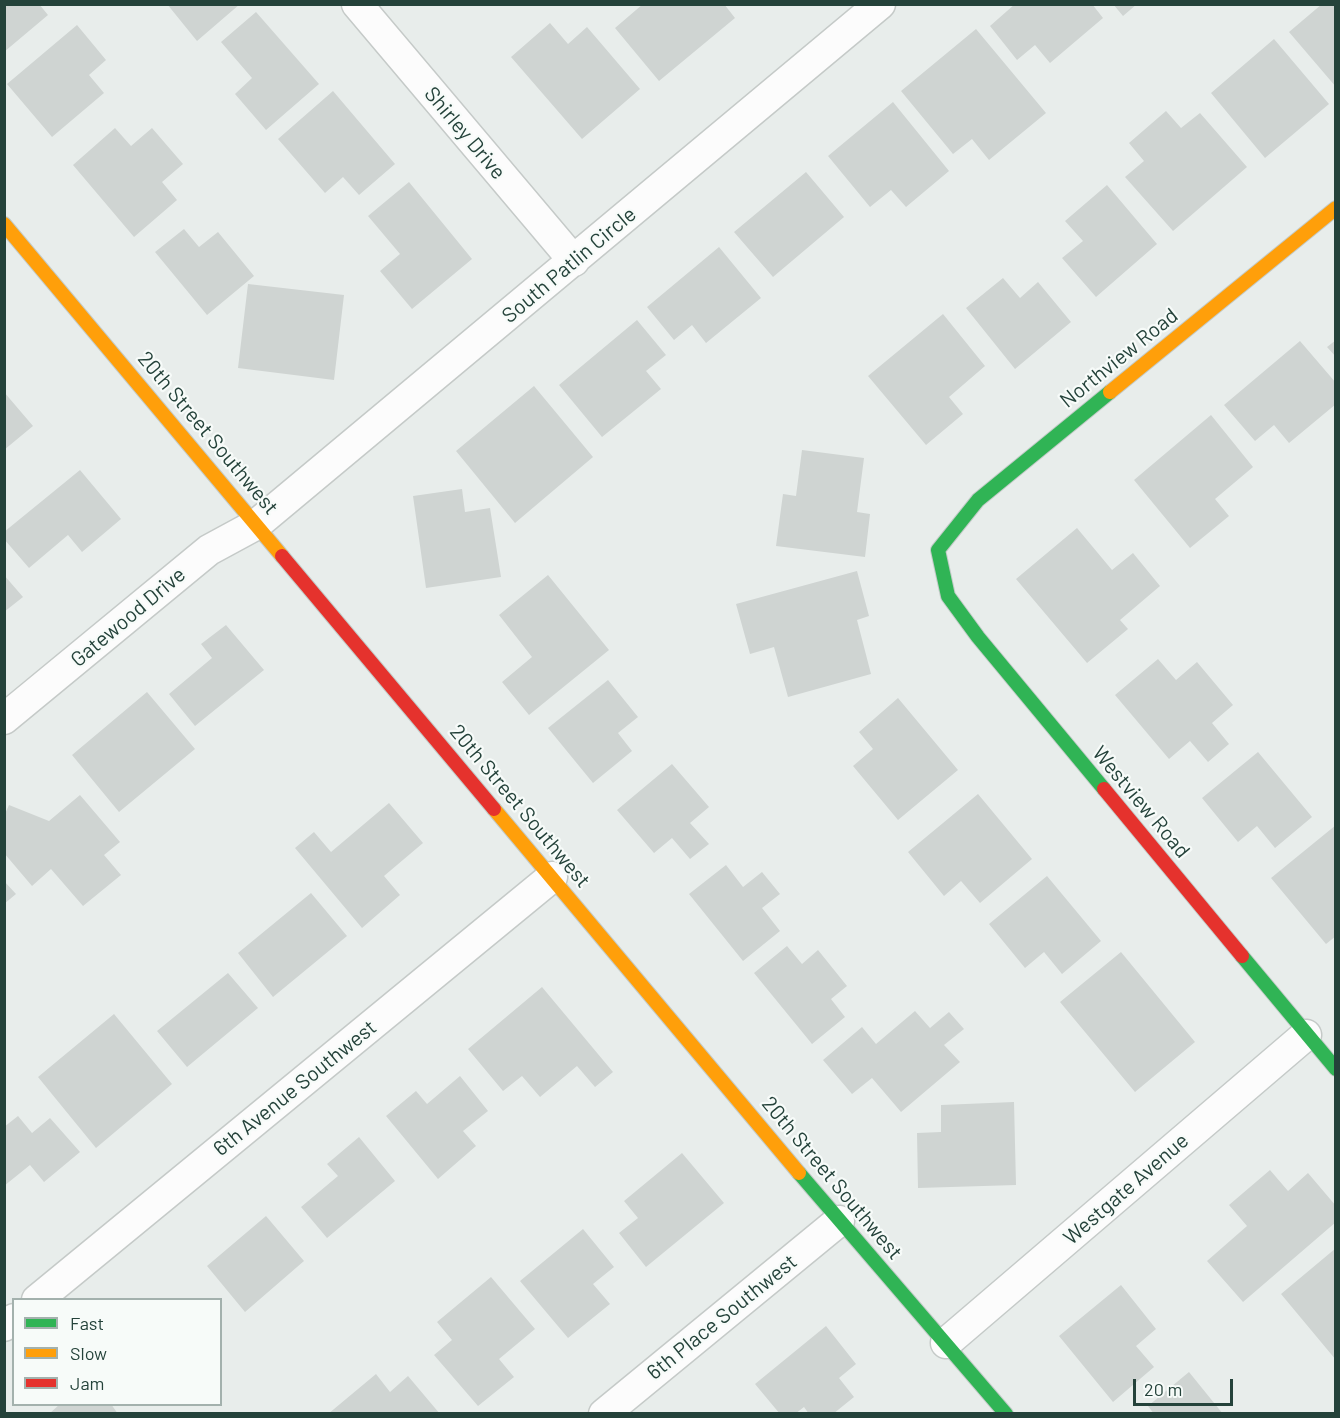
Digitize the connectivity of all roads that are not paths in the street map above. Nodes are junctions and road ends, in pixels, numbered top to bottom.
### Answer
1 (357, 4) edge
2 (880, 4) edge
3 (1335, 208) edge
4 (4, 224) edge
5 (574, 261) junction
6 (257, 524) junction
7 (938, 550) joint
8 (4, 718) edge
9 (552, 877) junction
10 (1306, 1035) junction
11 (1335, 1069) edge
12 (839, 1221) junction
13 (38, 1298) edge
14 (946, 1343) junction
15 (604, 1413) edge
16 (1006, 1413) edge

1 - 5 street, Shirley Drive
2 - 5 street, South Patlin Circle
3 - 7 street, Northview Road
4 - 6 street, 20th Street Southwest
5 - 6 street, South Patlin Circle
6 - 8 street, Gatewood Drive
6 - 9 street, 20th Street Southwest
7 - 10 street, Westview Road
9 - 12 street, 20th Street Southwest
9 - 13 street, 6th Avenue Southwest
10 - 11 street, Westview Road
10 - 14 street, Westgate Avenue
12 - 14 street, 20th Street Southwest
12 - 15 street, 6th Place Southwest
14 - 16 street, 20th Street Southwest

